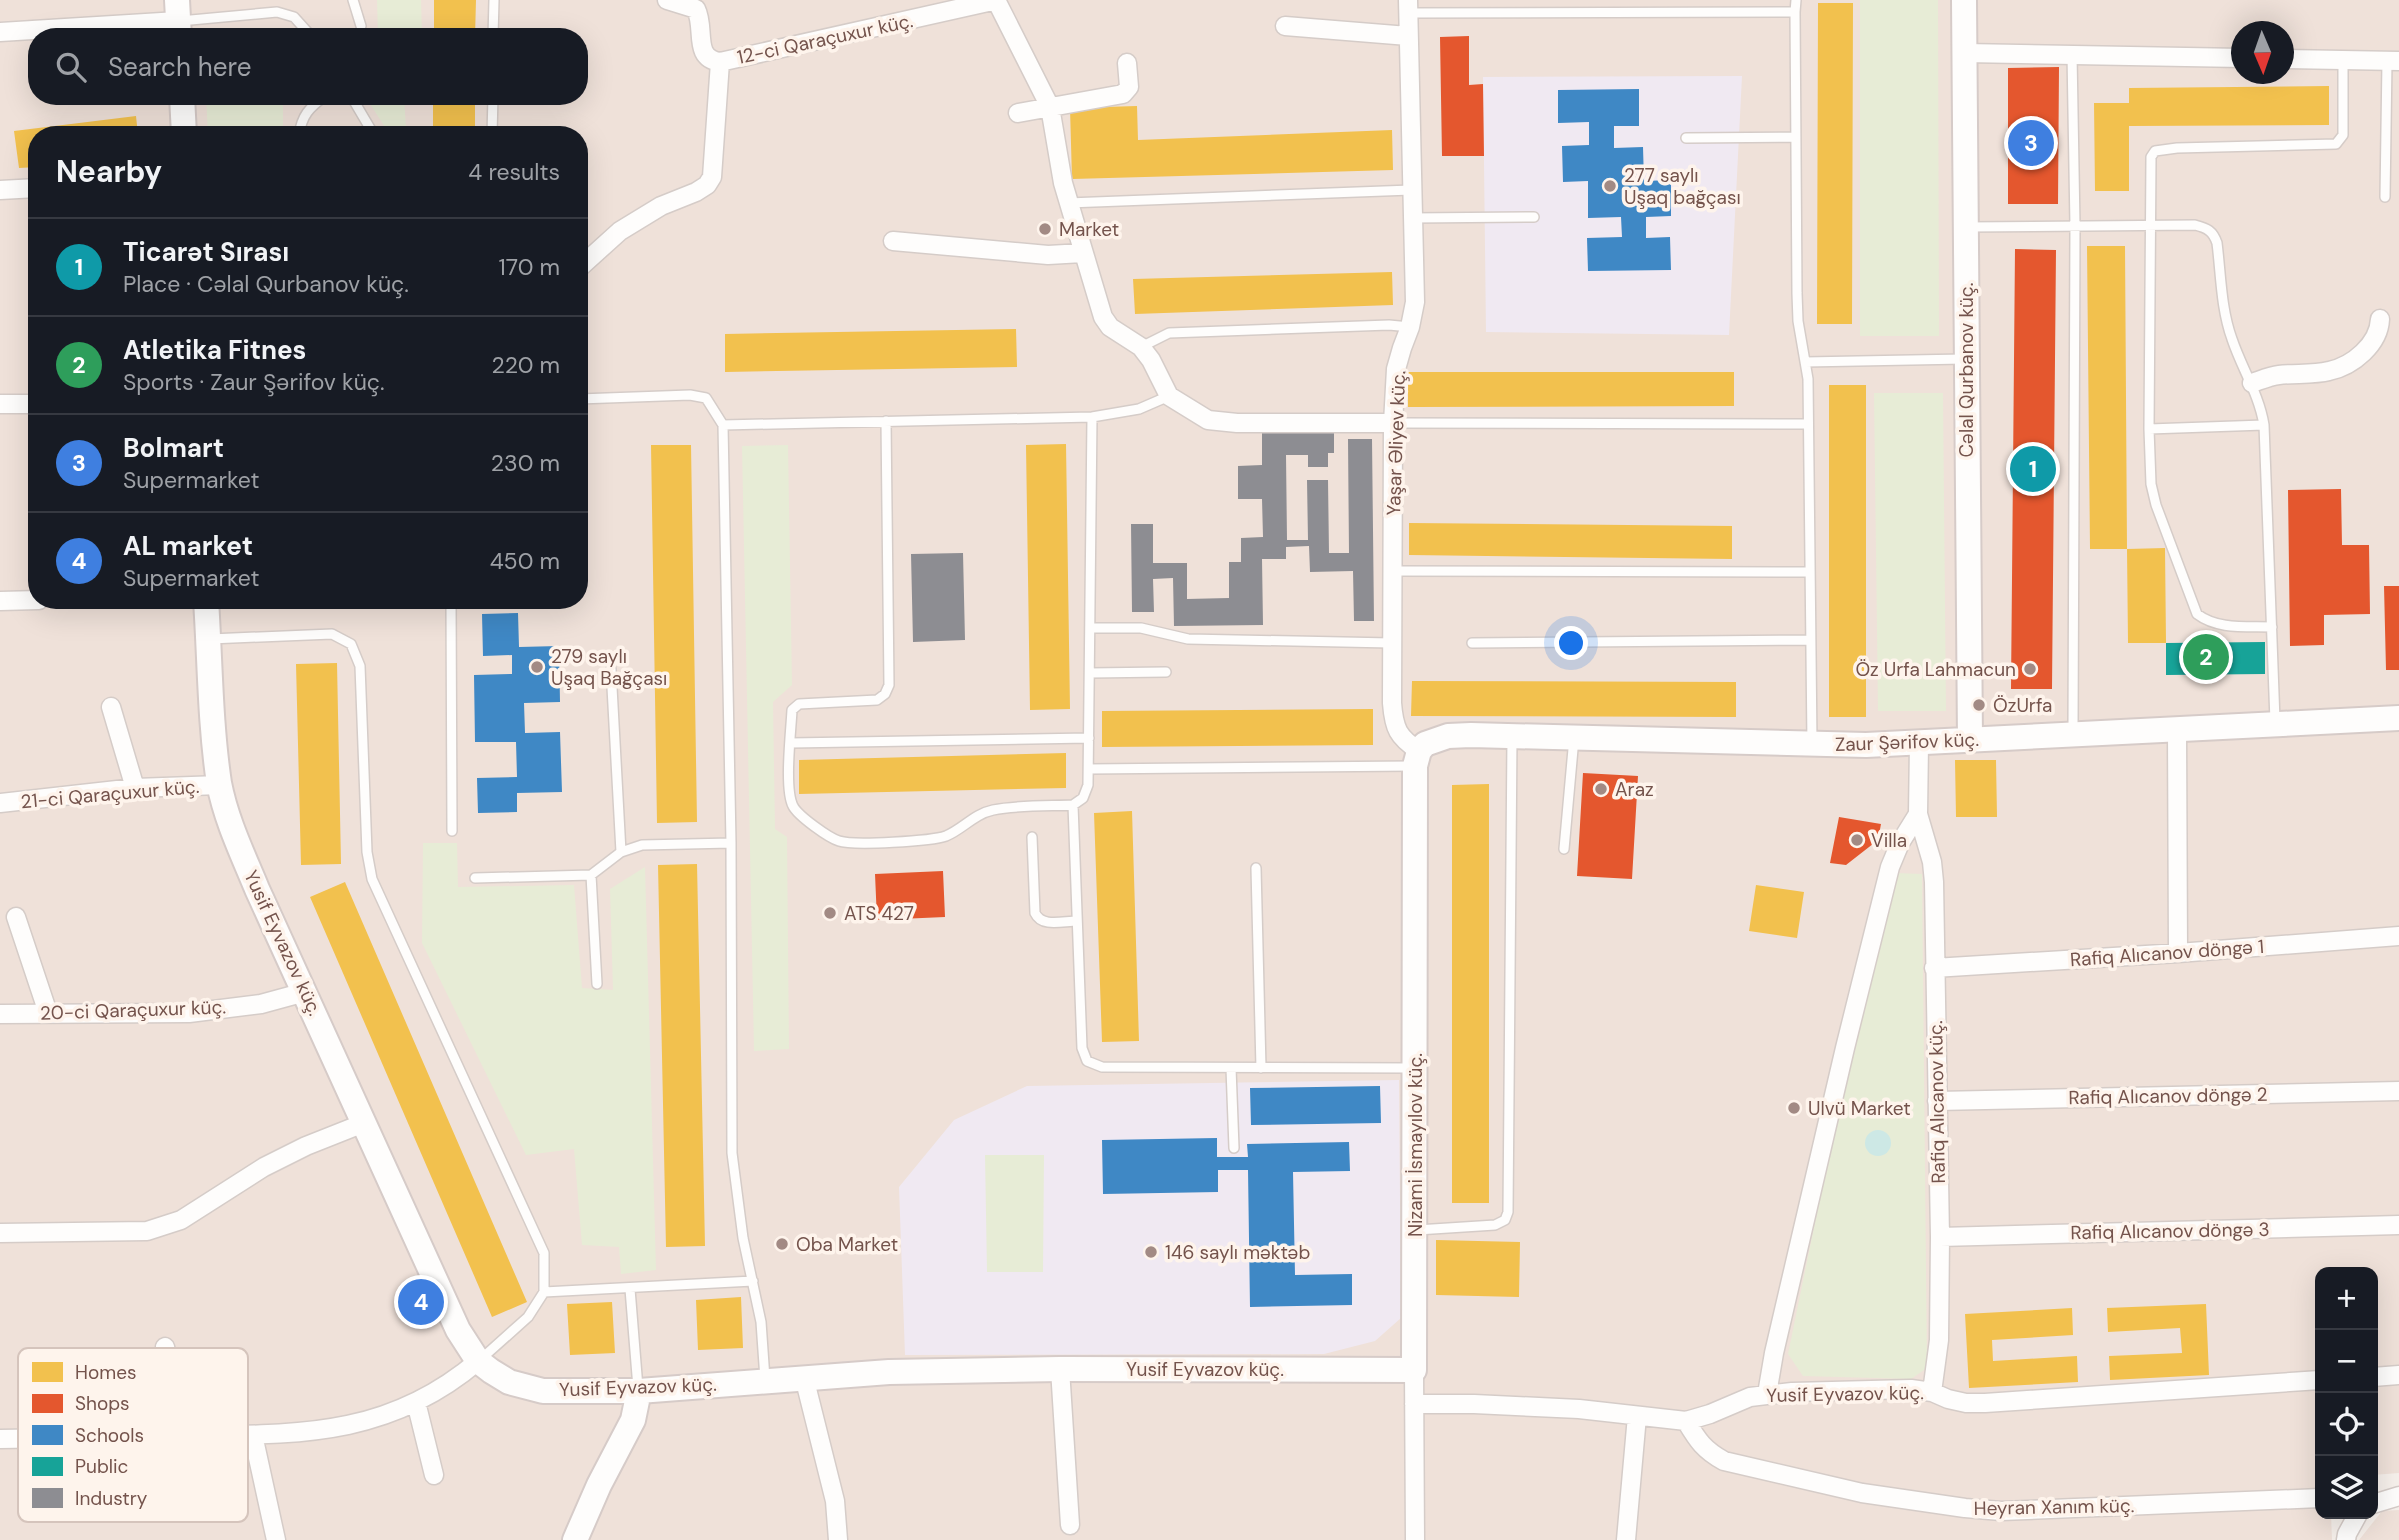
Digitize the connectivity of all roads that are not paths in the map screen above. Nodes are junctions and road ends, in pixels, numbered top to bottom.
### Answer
1 (277, 0) edge
2 (353, 0) edge
3 (494, 0) edge
4 (667, 0) edge
5 (997, 0) edge
6 (1796, 0) edge
7 (1964, 0) edge
8 (1408, 6) edge
9 (277, 12) junction
10 (1794, 12) junction
11 (178, 19) edge
12 (361, 26) dead end
13 (1285, 26) dead end
14 (55, 28) edge
15 (303, 28) edge
16 (493, 28) edge
17 (28, 30) edge
18 (0, 32) edge
19 (1408, 36) junction
20 (1965, 53) junction
21 (2072, 54) junction
22 (2231, 58) edge
23 (2294, 59) edge
24 (2343, 60) junction
25 (2393, 61) edge
26 (720, 62) junction
27 (1127, 62) dead end
28 (182, 105) edge
29 (313, 105) edge
30 (356, 105) edge
31 (493, 105) edge
32 (1050, 107) junction
33 (1018, 113) dead end
34 (184, 126) edge
35 (300, 126) edge
36 (369, 126) edge
37 (492, 126) edge
38 (1796, 137) junction
39 (1686, 138) dead end
40 (28, 188) edge
41 (0, 190) edge
42 (1411, 190) junction
43 (2385, 197) dead end
44 (1068, 203) junction
45 (1534, 216) dead end
46 (1412, 218) junction
47 (2151, 225) junction
48 (2075, 226) junction
49 (1965, 227) junction
50 (893, 241) dead end
51 (1083, 253) junction
52 (588, 260) edge
53 (2380, 319) dead end
54 (1410, 327) junction
55 (1141, 347) junction
56 (1966, 359) junction
57 (1805, 362) junction
58 (2252, 383) junction
59 (1169, 396) junction
60 (588, 399) edge
61 (0, 404) edge
62 (28, 404) edge
63 (1092, 417) junction
64 (886, 421) junction
65 (1393, 423) junction
66 (1807, 424) junction
67 (723, 425) junction
68 (2264, 425) junction
69 (2149, 429) junction
70 (1393, 571) junction
71 (1809, 572) junction
72 (28, 600) edge
73 (0, 601) edge
74 (207, 609) edge
75 (451, 609) edge
76 (2272, 627) junction
77 (1091, 628) junction
78 (209, 639) junction
79 (1810, 640) junction
80 (1391, 643) junction
81 (1472, 643) dead end
82 (611, 669) dead end
83 (1166, 672) dead end
84 (1090, 673) junction
85 (111, 707) dead end
86 (2399, 718) edge
87 (2275, 723) junction
88 (2177, 730) junction
89 (1512, 735) junction
90 (2073, 735) junction
91 (1575, 737) junction
92 (1089, 738) junction
93 (1970, 740) junction
94 (791, 743) junction
95 (1812, 744) junction
96 (1919, 744) junction
97 (1417, 758) junction
98 (1089, 769) junction
99 (220, 785) junction
100 (135, 788) junction
101 (0, 803) edge
102 (1073, 805) junction
103 (1917, 814) junction
104 (452, 831) dead end
105 (1031, 836) dead end
106 (731, 843) junction
107 (1564, 849) dead end
108 (621, 852) junction
109 (1255, 868) dead end
110 (591, 874) junction
111 (475, 878) dead end
112 (16, 917) dead end
113 (1077, 920) junction
114 (2399, 936) edge
115 (2178, 953) junction
116 (1934, 968) junction
117 (597, 984) dead end
118 (305, 992) junction
119 (48, 1013) junction
120 (0, 1014) edge
121 (1231, 1068) junction
122 (1261, 1068) junction
123 (1415, 1068) junction
124 (2399, 1091) edge
125 (1937, 1101) junction
126 (364, 1123) junction
127 (1234, 1147) dead end
128 (2399, 1225) edge
129 (1414, 1230) junction
130 (0, 1233) edge
131 (1940, 1237) junction
132 (753, 1281) junction
133 (630, 1289) junction
134 (544, 1292) junction
135 (478, 1361) junction
136 (1060, 1369) junction
137 (1414, 1370) junction
138 (2399, 1375) edge
139 (804, 1377) junction
140 (2378, 1377) edge
141 (765, 1380) junction
142 (2315, 1380) edge
143 (639, 1391) junction
144 (1932, 1392) junction
145 (1767, 1394) junction
146 (416, 1402) junction
147 (1414, 1404) junction
148 (1637, 1416) junction
149 (1686, 1421) junction
150 (248, 1435) edge
151 (253, 1435) junction
152 (0, 1439) edge
153 (18, 1439) edge
154 (433, 1475) dead end
155 (2399, 1496) edge
156 (2315, 1498) edge
157 (2378, 1502) edge
158 (2355, 1519) edge
159 (1070, 1525) dead end
160 (276, 1540) edge
161 (575, 1540) edge
162 (838, 1540) edge
163 (1415, 1540) edge
164 (1626, 1540) edge
165 (2346, 1540) edge

1 - 9 lane
2 - 12 lane
3 - 16 lane
4 - 26 street
5 - 26 street, 12-ci Qaraçuxur küç.
5 - 32 street, 12-ci Qaraçuxur küç.
6 - 10 lane
7 - 20 street, Cəlal Qurbanov küç.
8 - 10 lane
8 - 19 street, Yaşar Əliyev küç.
9 - 11 lane
9 - 15 lane
10 - 38 lane
11 - 14 street
13 - 19 street
17 - 18 street
19 - 42 street, Yaşar Əliyev küç.
20 - 21 street
20 - 49 street, Cəlal Qurbanov küç.
21 - 22 street
21 - 48 lane
23 - 24 street
24 - 25 street
24 - 47 lane
25 - 43 lane
26 - 52 street, 12-ci Qaraçuxur küç.
27 - 32 street
28 - 34 street
29 - 35 lane
30 - 36 lane
31 - 37 lane
32 - 33 street
32 - 44 street, 12-ci Qaraçuxur küç.
38 - 39 lane
38 - 57 lane
40 - 41 street
42 - 44 lane
42 - 46 street, Yaşar Əliyev küç.
44 - 51 street, 12-ci Qaraçuxur küç.
45 - 46 lane
46 - 54 street, Yaşar Əliyev küç.
47 - 48 lane
47 - 58 lane
47 - 69 lane
48 - 49 lane
48 - 90 lane
49 - 56 street, Cəlal Qurbanov küç.
50 - 51 street
51 - 55 street, 12-ci Qaraçuxur küç.
53 - 58 street
54 - 55 lane
54 - 65 street, Yaşar Əliyev küç.
55 - 59 street, 12-ci Qaraçuxur küç.
56 - 57 lane
56 - 93 street, Cəlal Qurbanov küç.
57 - 66 lane
58 - 68 lane
59 - 63 lane
59 - 65 street
60 - 67 lane
61 - 62 street
63 - 64 lane
63 - 77 lane
64 - 67 lane
64 - 94 lane
65 - 66 lane
65 - 70 street, Yaşar Əliyev küç.
66 - 71 lane
67 - 106 lane
68 - 69 lane
68 - 76 lane
69 - 76 lane
70 - 71 lane
70 - 80 street, Yaşar Əliyev küç.
71 - 79 lane
72 - 73 street
74 - 78 street, Yusif Eyvazov küç.
75 - 104 lane
76 - 87 lane
77 - 80 lane
77 - 84 lane
78 - 99 street, Yusif Eyvazov küç.
78 - 134 lane
79 - 81 lane
79 - 95 lane
80 - 97 street, Yaşar Əliyev küç.
82 - 108 lane
83 - 84 lane
84 - 92 lane
85 - 100 street
86 - 87 street, Zaur Şərifov küç.
87 - 88 street, Zaur Şərifov küç.
88 - 90 street, Zaur Şərifov küç.
88 - 115 street
89 - 91 street, Zaur Şərifov küç.
89 - 97 street, Zaur Şərifov küç.
89 - 129 lane
90 - 93 street, Zaur Şərifov küç.
91 - 95 street, Zaur Şərifov küç.
91 - 107 lane
92 - 94 lane
92 - 98 lane
93 - 96 street, Zaur Şərifov küç.
94 - 102 lane
95 - 96 street, Zaur Şərifov küç.
96 - 103 street
97 - 98 lane
97 - 123 street, Nizami İsmayılov küç.
98 - 102 lane
99 - 100 street, 21-ci Qaraçuxur küç.
99 - 118 street, Yusif Eyvazov küç.
100 - 101 street, 21-ci Qaraçuxur küç.
102 - 113 lane
103 - 116 street, Rafiq Alıcanov küç.
103 - 145 street
105 - 113 lane
106 - 108 lane
106 - 132 lane
108 - 110 lane
109 - 122 lane
110 - 111 lane
110 - 117 lane
112 - 119 street
113 - 121 lane
114 - 115 street, Rafiq Alıcanov döngə 1
115 - 116 street, Rafiq Alıcanov döngə 1
116 - 125 street, Rafiq Alıcanov küç.
118 - 119 street, 20-ci Qaraçuxur küç.
118 - 126 street, Yusif Eyvazov küç.
119 - 120 street, 20-ci Qaraçuxur küç.
121 - 122 lane
121 - 127 lane
122 - 123 lane
123 - 129 street, Nizami İsmayılov küç.
124 - 125 street, Rafiq Alıcanov döngə 2
125 - 131 street, Rafiq Alıcanov küç.
126 - 130 street
126 - 135 street, Yusif Eyvazov küç.
128 - 131 street, Rafiq Alıcanov döngə 3
129 - 137 street, Nizami İsmayılov küç.
131 - 144 street, Rafiq Alıcanov küç.
132 - 133 lane
132 - 141 lane
133 - 134 lane
133 - 143 lane
134 - 135 lane
135 - 143 street, Yusif Eyvazov küç.
135 - 146 street
136 - 137 street, Yusif Eyvazov küç.
136 - 139 street, Yusif Eyvazov küç.
136 - 159 street
137 - 147 street, Nizami İsmayılov küç.
138 - 140 street
139 - 141 street, Yusif Eyvazov küç.
139 - 162 street
141 - 143 street, Yusif Eyvazov küç.
142 - 144 street, Yusif Eyvazov küç.
143 - 161 street
144 - 145 street, Yusif Eyvazov küç.
145 - 149 street, Yusif Eyvazov küç.
146 - 151 street
146 - 154 street
147 - 148 street, Yusif Eyvazov küç.
147 - 163 street, Nizami İsmayılov küç.
148 - 149 street, Yusif Eyvazov küç.
148 - 164 street
149 - 156 street, Heyran Xanım küç.
150 - 151 street
151 - 160 street
152 - 153 street
155 - 157 street
158 - 165 street

